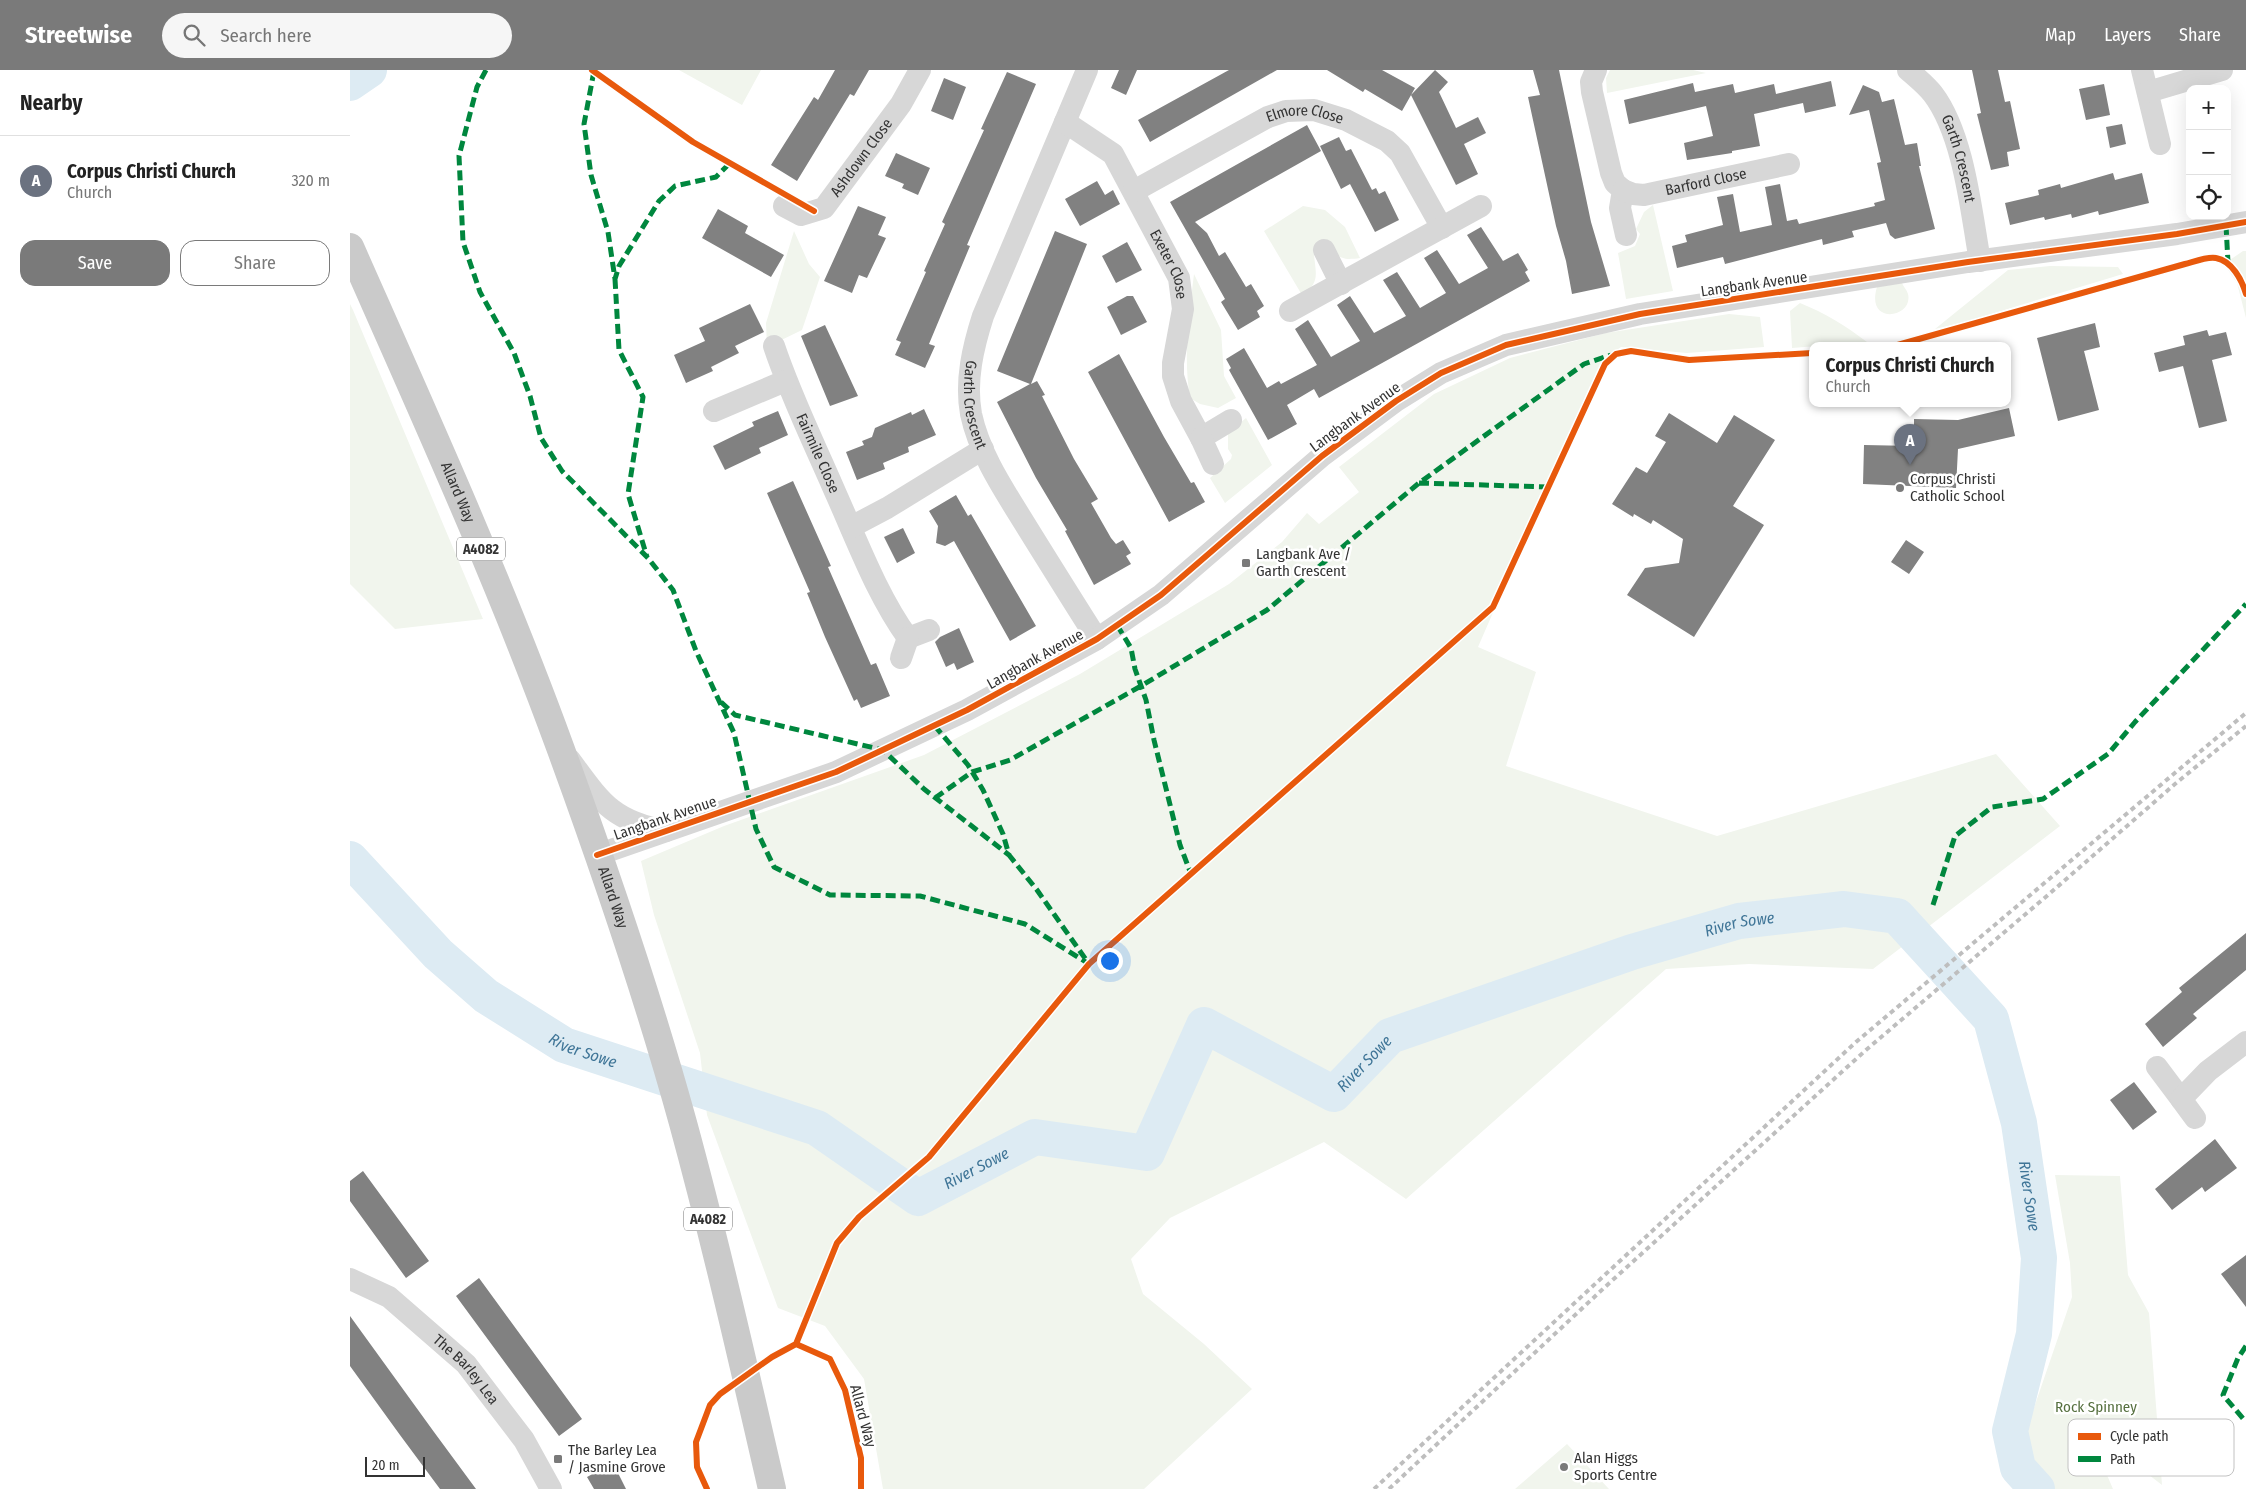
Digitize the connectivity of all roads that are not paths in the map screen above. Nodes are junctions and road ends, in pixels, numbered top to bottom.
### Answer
1 (920, 70) edge
2 (1087, 70) edge
3 (1596, 70) edge
4 (1908, 70) edge
5 (2142, 70) edge
6 (2222, 70) edge
7 (2148, 92) junction
8 (1065, 122) junction
9 (2160, 144) dead end
10 (1789, 164) dead end
11 (1623, 190) junction
12 (1134, 191) junction
13 (784, 206) dead end
14 (1481, 206) dead end
15 (2246, 222) edge
16 (1442, 228) junction
17 (1626, 235) dead end
18 (350, 248) edge
19 (1324, 250) dead end
20 (1980, 261) junction
21 (1341, 284) junction
22 (1290, 312) dead end
23 (774, 346) dead end
24 (785, 381) junction
25 (714, 411) dead end
26 (1231, 420) dead end
27 (1201, 438) junction
28 (983, 449) junction
29 (1213, 464) dead end
30 (851, 527) junction
31 (929, 630) dead end
32 (1098, 639) junction
33 (559, 745) junction
34 (666, 831) junction
35 (597, 855) junction
36 (2246, 1042) edge
37 (2157, 1067) dead end
38 (2181, 1099) junction
39 (2195, 1118) dead end
40 (350, 1279) edge
41 (550, 1489) edge
42 (772, 1489) edge

1 - 13 street, Ashdown Close
2 - 8 street, Garth Crescent
3 - 11 street
4 - 20 street, Garth Crescent
5 - 7 street
6 - 7 street
7 - 9 street
8 - 12 street, Exeter Close
8 - 28 street, Garth Crescent
10 - 11 street, Barford Close
11 - 17 street
12 - 16 street, Elmore Close
12 - 27 street, Exeter Close
14 - 16 street
15 - 20 street, Langbank Avenue
16 - 21 street
18 - 33 main road, Allard Way / A4082
19 - 21 street
20 - 32 street, Langbank Avenue
21 - 22 street
23 - 24 street, Fairmile Close
24 - 25 street
24 - 30 street, Fairmile Close
26 - 27 street
27 - 29 street, Exeter Close
28 - 30 street
28 - 32 street, Garth Crescent
30 - 31 street, Fairmile Close
32 - 34 street, Langbank Avenue
33 - 34 street, Langbank Avenue
33 - 35 main road, Allard Way / A4082
34 - 35 street, Langbank Avenue
35 - 42 main road, Allard Way / A4082
36 - 38 street
37 - 38 street
38 - 39 street
40 - 41 street, The Barley Lea

